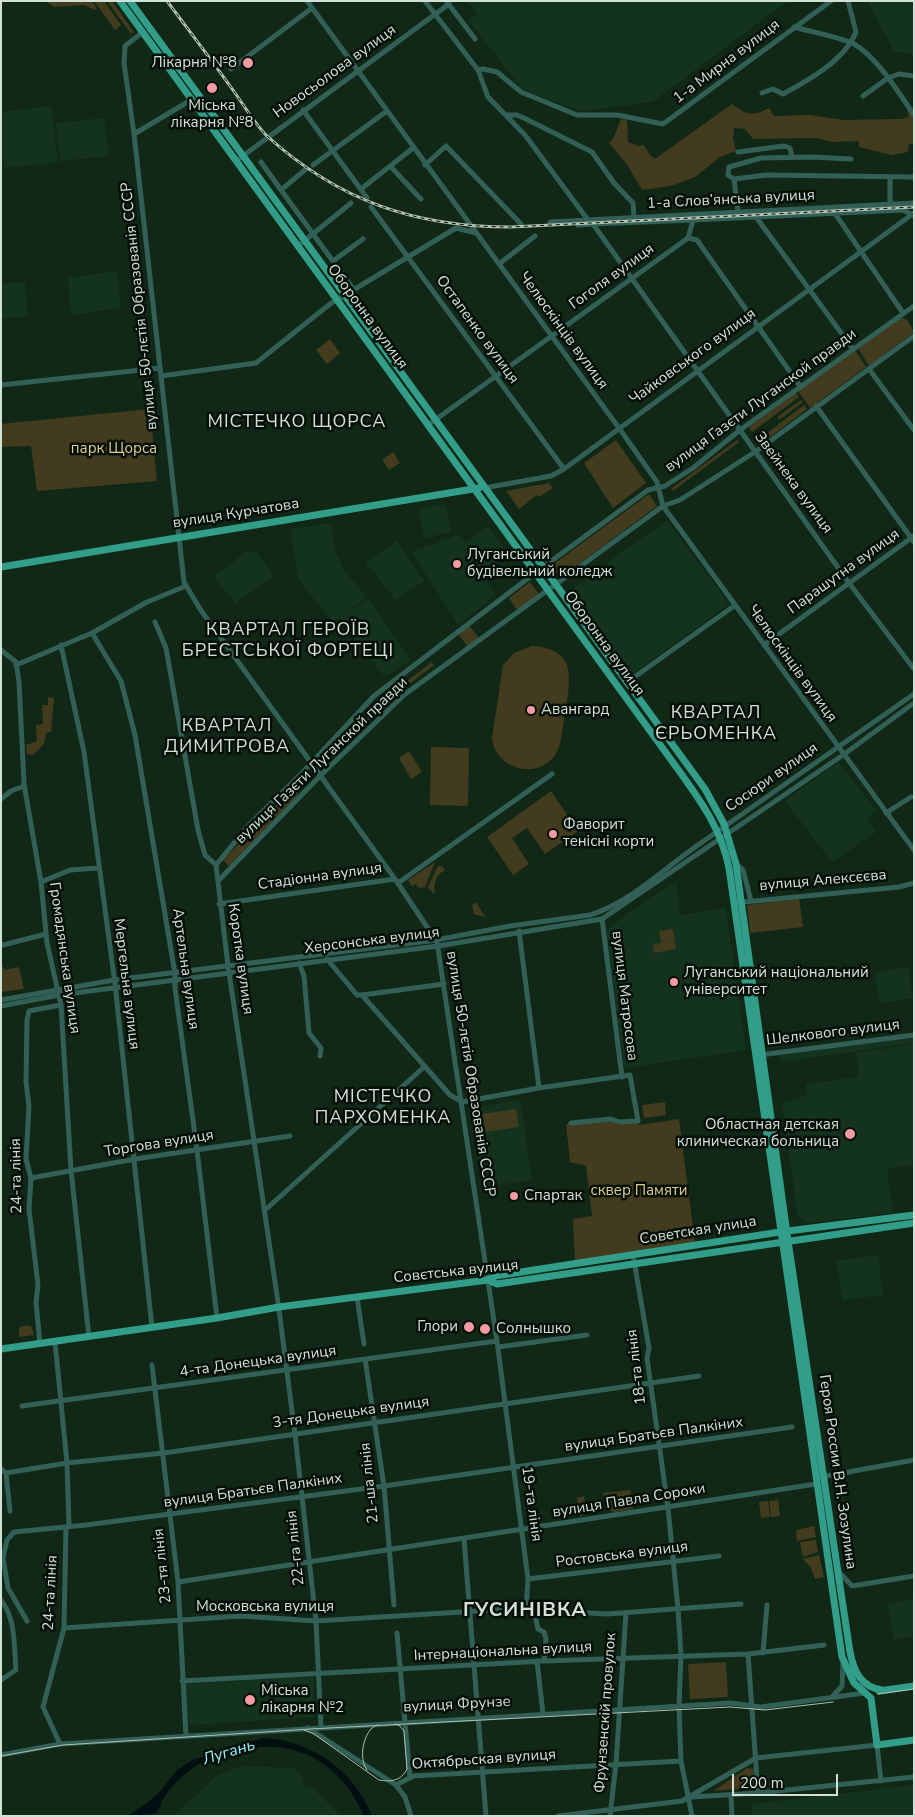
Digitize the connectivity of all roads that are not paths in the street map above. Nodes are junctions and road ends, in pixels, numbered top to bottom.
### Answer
1 (120, 1) edge
2 (130, 1) edge
3 (307, 1) edge
4 (425, 1) edge
5 (831, 1) edge
6 (848, 1) edge
7 (448, 2) edge
8 (312, 8) junction
9 (436, 15) junction
10 (794, 27) junction
11 (143, 32) junction
12 (475, 39) dead end
13 (852, 43) junction
14 (232, 69) dead end
15 (358, 70) junction
16 (478, 70) junction
17 (914, 76) edge
18 (888, 78) junction
19 (762, 93) dead end
20 (864, 96) dead end
21 (191, 100) junction
22 (303, 110) junction
23 (387, 111) junction
24 (506, 115) junction
25 (914, 115) edge
26 (134, 134) junction
27 (413, 148) junction
28 (332, 151) junction
29 (738, 152) dead end
30 (792, 157) junction
31 (239, 158) junction
32 (851, 159) dead end
33 (261, 162) dead end
34 (313, 165) dead end
35 (426, 165) junction
36 (390, 166) junction
37 (306, 169) dead end
38 (890, 177) junction
39 (914, 177) edge
40 (734, 179) junction
41 (361, 189) junction
42 (281, 190) junction
43 (367, 198) dead end
44 (421, 199) dead end
45 (351, 203) dead end
46 (914, 203) edge
47 (890, 205) junction
48 (371, 207) dead end
49 (738, 212) junction
50 (834, 212) junction
51 (913, 215) edge
52 (756, 216) junction
53 (634, 217) junction
54 (588, 220) junction
55 (693, 220) junction
56 (550, 222) dead end
57 (521, 224) dead end
58 (593, 224) junction
59 (578, 225) dead end
60 (312, 232) junction
61 (476, 233) junction
62 (535, 236) dead end
63 (688, 238) junction
64 (363, 239) dead end
65 (300, 243) junction
66 (860, 252) junction
67 (408, 256) junction
68 (333, 261) junction
69 (499, 264) junction
70 (630, 278) junction
71 (354, 290) junction
72 (809, 290) junction
73 (341, 299) junction
74 (914, 306) edge
75 (903, 313) junction
76 (758, 326) junction
77 (551, 336) junction
78 (914, 336) edge
79 (853, 349) junction
80 (160, 368) junction
81 (869, 369) junction
82 (696, 370) junction
83 (161, 376) junction
84 (495, 376) junction
85 (1, 385) edge
86 (800, 386) junction
87 (816, 406) junction
88 (432, 423) junction
89 (619, 428) junction
90 (740, 430) junction
91 (914, 430) edge
92 (755, 452) junction
93 (564, 469) junction
94 (475, 488) junction
95 (484, 488) junction
96 (657, 488) junction
97 (663, 506) junction
98 (179, 537) junction
99 (913, 538) edge
100 (1, 567) edge
101 (543, 567) junction
102 (535, 573) junction
103 (849, 583) junction
104 (186, 586) junction
105 (556, 586) junction
106 (548, 591) junction
107 (734, 606) junction
108 (156, 622) dead end
109 (92, 632) junction
110 (61, 645) junction
111 (764, 645) junction
112 (1, 650) edge
113 (16, 665) junction
114 (914, 669) edge
115 (626, 683) junction
116 (914, 694) edge
117 (914, 703) edge
118 (838, 748) junction
119 (843, 755) junction
120 (310, 763) junction
121 (552, 774) dead end
122 (320, 776) junction
123 (24, 786) junction
124 (911, 797) dead end
125 (1, 799) edge
126 (886, 813) junction
127 (723, 832) junction
128 (914, 850) edge
129 (736, 864) junction
130 (216, 865) junction
131 (98, 868) junction
132 (218, 881) junction
133 (397, 881) junction
134 (41, 882) junction
135 (914, 883) edge
136 (751, 900) junction
137 (738, 902) junction
138 (219, 904) junction
139 (602, 919) junction
140 (519, 931) junction
141 (46, 934) junction
142 (437, 943) junction
143 (1, 944) edge
144 (327, 959) junction
145 (299, 963) junction
146 (228, 966) junction
147 (229, 972) junction
148 (175, 977) junction
149 (114, 980) junction
150 (444, 984) junction
151 (115, 987) junction
152 (58, 992) junction
153 (362, 995) junction
154 (1, 1000) edge
155 (61, 1005) junction
156 (1, 1006) edge
157 (914, 1035) edge
158 (758, 1055) junction
159 (320, 1056) dead end
160 (424, 1067) junction
161 (622, 1077) junction
162 (539, 1088) junction
163 (462, 1102) junction
164 (571, 1123) dead end
165 (290, 1136) dead end
166 (254, 1142) junction
167 (197, 1150) junction
168 (135, 1159) junction
169 (72, 1170) junction
170 (31, 1178) junction
171 (264, 1211) junction
172 (914, 1215) edge
173 (914, 1223) edge
174 (784, 1232) junction
175 (785, 1241) junction
176 (633, 1259) junction
177 (488, 1280) junction
178 (357, 1297) junction
179 (279, 1307) junction
180 (217, 1318) junction
181 (152, 1328) junction
182 (587, 1335) dead end
183 (89, 1337) junction
184 (498, 1341) junction
185 (55, 1342) junction
186 (40, 1344) junction
187 (364, 1344) dead end
188 (498, 1347) junction
189 (1, 1349) edge
190 (365, 1359) junction
191 (152, 1365) dead end
192 (287, 1370) junction
193 (699, 1376) dead end
194 (651, 1383) junction
195 (156, 1388) junction
196 (62, 1400) junction
197 (506, 1403) junction
198 (22, 1406) dead end
199 (376, 1422) junction
200 (792, 1428) dead end
201 (295, 1434) junction
202 (660, 1446) junction
203 (164, 1453) junction
204 (914, 1460) edge
205 (67, 1462) junction
206 (514, 1467) junction
207 (3, 1471) edge
208 (824, 1477) junction
209 (816, 1481) junction
210 (384, 1486) junction
211 (302, 1496) junction
212 (668, 1508) junction
213 (10, 1511) dead end
214 (170, 1514) junction
215 (67, 1526) junction
216 (523, 1530) junction
217 (464, 1539) junction
218 (390, 1549) junction
219 (719, 1556) dead end
220 (310, 1562) junction
221 (673, 1562) junction
222 (833, 1570) junction
223 (914, 1576) edge
224 (528, 1579) junction
225 (178, 1582) junction
226 (1, 1600) edge
227 (741, 1604) dead end
228 (394, 1605) dead end
229 (767, 1605) dead end
230 (526, 1608) junction
231 (678, 1609) junction
232 (471, 1610) junction
233 (534, 1610) junction
234 (626, 1612) junction
235 (181, 1619) junction
236 (27, 1620) dead end
237 (316, 1621) junction
238 (64, 1628) junction
239 (397, 1633) dead end
240 (824, 1645) dead end
241 (763, 1653) junction
242 (748, 1654) junction
243 (681, 1655) junction
244 (842, 1657) junction
245 (622, 1658) junction
246 (537, 1661) junction
247 (544, 1661) junction
248 (475, 1666) junction
249 (400, 1670) junction
250 (317, 1675) junction
251 (1, 1680) edge
252 (182, 1681) junction
253 (914, 1686) edge
254 (882, 1690) junction
255 (866, 1692) junction
256 (831, 1698) junction
257 (679, 1706) junction
258 (750, 1706) junction
259 (619, 1710) junction
260 (543, 1714) junction
261 (479, 1718) junction
262 (406, 1722) junction
263 (321, 1727) junction
264 (308, 1728) junction
265 (186, 1736) junction
266 (914, 1740) edge
267 (60, 1744) junction
268 (878, 1744) junction
269 (1, 1755) edge
270 (756, 1758) junction
271 (681, 1761) junction
272 (616, 1764) junction
273 (483, 1772) junction
274 (914, 1777) edge
275 (410, 1778) junction
276 (881, 1781) junction
277 (396, 1785) junction
278 (758, 1793) junction
279 (731, 1795) junction
280 (688, 1797) junction
281 (611, 1809) junction
282 (411, 1816) edge
283 (486, 1816) edge
284 (558, 1816) edge
285 (610, 1816) edge
286 (692, 1816) edge
287 (732, 1816) edge

1 - 11 main road, Оборонна вулиця
2 - 31 main road, Оборонна вулиця
3 - 8 street, Челюскінців вулиця
4 - 9 street
5 - 10 street, 1-а Мирна вулиця
6 - 13 street
7 - 9 street, Новосьолова вулиця
7 - 12 street
8 - 14 street
8 - 15 street, Челюскінців вулиця
9 - 15 street, Новосьолова вулиця
9 - 16 street
10 - 13 street
10 - 16 street, 1-а Мирна вулиця
11 - 21 main road, Оборонна вулиця
11 - 26 street, вулиця 50-лєтія Образованія СССР
13 - 18 street
13 - 19 street
15 - 22 street, Новосьолова вулиця
15 - 23 street, Челюскінців вулиця
16 - 24 street
17 - 18 street
18 - 20 street
18 - 25 street
21 - 26 street
21 - 31 main road, Оборонна вулиця
22 - 28 street
22 - 31 street, Новосьолова вулиця
23 - 27 street, Челюскінців вулиця
23 - 28 street
24 - 53 street
24 - 54 street
26 - 80 street, вулиця 50-лєтія Образованія СССР
27 - 35 street, Челюскінців вулиця
27 - 36 street
28 - 34 street
28 - 41 street
29 - 30 street
30 - 32 street
30 - 40 street
31 - 65 main road, Оборонна вулиця
33 - 42 street
35 - 57 street
35 - 61 street, Челюскінців вулиця
36 - 41 street
36 - 44 street
37 - 42 street
38 - 39 street
38 - 40 street
38 - 47 street
40 - 49 street
41 - 43 street
42 - 60 street
45 - 60 street
46 - 47 street, 1-а Слов’янська вулиця
47 - 49 street, 1-а Слов’янська вулиця
48 - 67 street, Остапенко вулиця
49 - 53 street, 1-а Слов’янська вулиця
50 - 51 street
50 - 52 street
50 - 66 street
51 - 66 street, Чайковського вулиця
52 - 55 street
52 - 72 street
53 - 54 street, 1-а Слов’янська вулиця
54 - 56 street, 1-а Слов’янська вулиця
55 - 58 street
55 - 63 street
58 - 59 street
58 - 70 street, Звейнека вулиця
60 - 65 street
60 - 68 street
61 - 67 street
61 - 69 street, Челюскінців вулиця
62 - 69 street
63 - 70 street, Гоголя вулиця
63 - 76 street
64 - 68 street
65 - 73 main road, Оборонна вулиця
66 - 72 street, Чайковського вулиця
66 - 75 street
67 - 71 street
67 - 84 street, Остапенко вулиця
68 - 71 street
69 - 77 street, Челюскінців вулиця
70 - 77 street, Гоголя вулиця
70 - 82 street, Звейнека вулиця
71 - 73 street
72 - 76 street, Чайковського вулиця
72 - 79 street
73 - 83 street
73 - 88 main road, Оборонна вулиця
74 - 75 street, вулиця Газєти Луганской правди
75 - 79 street, вулиця Газєти Луганской правди
76 - 82 street, Чайковського вулиця
76 - 86 street
77 - 84 street, Гоголя вулиця
77 - 89 street, Челюскінців вулиця
78 - 81 street, вулиця Газєти Луганской правди
79 - 86 street, вулиця Газєти Луганской правди
80 - 83 street, вулиця 50-лєтія Образованія СССР
80 - 85 street
81 - 87 street, вулиця Газєти Луганской правди
81 - 91 street
82 - 89 street, Чайковського вулиця
82 - 90 street, Звейнека вулиця
83 - 98 street, вулиця 50-лєтія Образованія СССР
84 - 88 street, Гоголя вулиця
84 - 93 street, Остапенко вулиця
86 - 90 street, вулиця Газєти Луганской правди
87 - 92 street, вулиця Газєти Луганской правди
87 - 99 street
88 - 94 main road, Оборонна вулиця
88 - 95 main road, Оборонна вулиця
89 - 93 street, Чайковського вулиця
89 - 96 street, Челюскінців вулиця
90 - 92 street, Звейнека вулиця
90 - 96 street, вулиця Газєти Луганской правди
92 - 97 street, вулиця Газєти Луганской правди
92 - 103 street, Звейнека вулиця
93 - 95 street, Чайковського вулиця
94 - 95 main road, Чайковського вулиця
94 - 98 main road, вулиця Курчатова
94 - 102 main road, Оборонна вулиця
95 - 101 main road, Оборонна вулиця
96 - 97 street, Челюскінців вулиця
96 - 101 street, вулиця Газєти Луганской правди
97 - 105 street, вулиця Газєти Луганской правди
97 - 107 street, Челюскінців вулиця
98 - 100 main road, вулиця Курчатова
98 - 104 street, вулиця 50-лєтія Образованія СССР
99 - 103 street, Парашутна вулиця
101 - 102 street, вулиця Газєти Луганской правди
101 - 105 main road, Оборонна вулиця
102 - 106 main road, Оборонна вулиця
102 - 120 street, вулиця Газєти Луганской правди
103 - 111 street, Парашутна вулиця
103 - 114 street, Звейнека вулиця
104 - 109 street
104 - 120 street, вулиця 50-лєтія Образованія СССР
105 - 106 street, вулиця Газєти Луганской правди
105 - 115 main road, Оборонна вулиця
106 - 122 street, вулиця Газєти Луганской правди
106 - 127 main road, Оборонна вулиця
107 - 111 street, Челюскінців вулиця
107 - 115 street
108 - 130 street, Коротка вулиця
109 - 110 street
109 - 148 street, Артельна вулиця
110 - 113 street
110 - 131 street, Мергельна вулиця
111 - 118 street, Челюскінців вулиця
112 - 113 street
113 - 123 street, Громадянська вулиця
115 - 127 main road, Оборонна вулиця
116 - 118 street, Сосюри вулиця
117 - 119 street, Сосюри вулиця
118 - 119 street, Челюскінців вулиця
118 - 127 street, Сосюри вулиця
119 - 126 street, Челюскінців вулиця
119 - 127 street, Сосюри вулиця
120 - 122 street, вулиця 50-лєтія Образованія СССР
120 - 130 street, вулиця Газєти Луганской правди
121 - 133 street
122 - 132 street, вулиця Газєти Луганской правди
122 - 133 street, вулиця 50-лєтія Образованія СССР
123 - 125 street
123 - 134 street, Громадянська вулиця
124 - 126 street
126 - 128 street, Челюскінців вулиця
127 - 129 main road, Оборонна вулиця
127 - 137 main road, Оборонна вулиця
127 - 139 street, Херсонська вулиця
127 - 142 street, Херсонська вулиця
129 - 136 street
129 - 137 main road, Оборонна вулиця
130 - 132 street, Коротка вулиця
131 - 134 street
131 - 149 street, Мергельна вулиця
132 - 138 street, Коротка вулиця
133 - 138 street, Стадіонна вулиця
133 - 142 street, вулиця 50-лєтія Образованія СССР
134 - 141 street, Громадянська вулиця
135 - 136 street, вулиця Алексєєва
136 - 137 street, вулиця Алексєєва
137 - 158 main road, Оборонна вулиця
138 - 146 street, Коротка вулиця
139 - 140 street, Херсонська вулиця
139 - 161 street, вулиця Матросова
140 - 142 street, Херсонська вулиця
140 - 162 street
141 - 143 street
141 - 152 street, Громадянська вулиця
142 - 144 street, Херсонська вулиця
142 - 146 street, Херсонська вулиця
142 - 150 street, вулиця 50-лєтія Образованія СССР
144 - 145 street, Херсонська вулиця
144 - 153 street
145 - 147 street, Херсонська вулиця
145 - 159 street
146 - 147 street, Коротка вулиця
146 - 148 street, Херсонська вулиця
147 - 148 street, Херсонська вулиця
147 - 166 street, Коротка вулиця
148 - 149 street, Херсонська вулиця
148 - 151 street, Херсонська вулиця
148 - 167 street, Артельна вулиця
149 - 151 street, Мергельна вулиця
149 - 152 street, Херсонська вулиця
150 - 153 street
150 - 163 street, вулиця 50-лєтія Образованія СССР
151 - 152 street, Херсонська вулиця
151 - 168 street, Мергельна вулиця
152 - 154 street, Херсонська вулиця
152 - 155 street, Громадянська вулиця
152 - 156 street, Херсонська вулиця
153 - 160 street
155 - 169 street, Громадянська вулиця
155 - 170 street, 24-та лінія
157 - 158 street, Шелкового вулиця
158 - 174 main road, Оборонна вулиця
160 - 163 street
160 - 171 street
161 - 162 street
161 - 164 street
162 - 163 street
163 - 177 street, вулиця 50-лєтія Образованія СССР
165 - 166 street, Торгова вулиця
166 - 167 street, Торгова вулиця
166 - 171 street, Коротка вулиця
167 - 168 street, Торгова вулиця
167 - 180 street, Артельна вулиця
168 - 169 street, Торгова вулиця
168 - 181 street, Мергельна вулиця
169 - 170 street, Торгова вулиця
169 - 183 street, Громадянська вулиця
170 - 186 street, 24-та лінія
171 - 179 street, Коротка вулиця
172 - 174 main road, Советская улица
173 - 175 main road
174 - 175 main road, Оборонна вулиця
174 - 176 main road, Советская улица
175 - 176 main road
175 - 208 main road, Героя России В.Н. Зозулина
175 - 209 main road, Героя России В.Н. Зозулина
176 - 177 main road, Советская улица
176 - 194 street, 18-та лінія
177 - 178 main road, Совєтська вулиця
177 - 184 street, вулиця 50-лєтія Образованія СССР
178 - 179 main road, Совєтська вулиця
178 - 187 street
179 - 180 main road, Совєтська вулиця
179 - 192 street, 22-га лінія
180 - 181 main road, Совєтська вулиця
181 - 183 main road, Совєтська вулиця
182 - 188 street
183 - 185 main road, Совєтська вулиця
184 - 188 street, 19-та лінія
184 - 190 street, 4-та Донецька вулиця
185 - 186 main road, Совєтська вулиця
185 - 196 street, 24-та лінія
186 - 189 main road, Совєтська вулиця
188 - 197 street, 19-та лінія
190 - 192 street, 4-та Донецька вулиця
190 - 199 street, 21-ша лінія
191 - 195 street, 23-тя лінія
192 - 195 street, 4-та Донецька вулиця
192 - 201 street, 22-га лінія
193 - 194 street, 3-тя Донецька вулиця
194 - 197 street, 3-тя Донецька вулиця
194 - 202 street, 18-та лінія
195 - 196 street, 4-та Донецька вулиця
195 - 203 street, 23-тя лінія
196 - 198 street, 4-та Донецька вулиця
196 - 205 street, 24-та лінія
197 - 199 street, 3-тя Донецька вулиця
197 - 206 street, 19-та лінія
199 - 201 street, 3-тя Донецька вулиця
199 - 210 street, 21-ша лінія
200 - 202 street, вулиця Братьєв Палкіних
201 - 203 street, 3-тя Донецька вулиця
201 - 211 street, 22-га лінія
202 - 206 street, вулиця Братьєв Палкіних
202 - 212 street, 18-та лінія
203 - 205 street, 3-тя Донецька вулиця
203 - 214 street, 23-тя лінія
204 - 208 street, вулиця Павла Сороки
205 - 207 street, 3-тя Донецька вулиця
205 - 215 street, 24-та лінія
206 - 210 street, вулиця Братьєв Палкіних
206 - 216 street, 19-та лінія
207 - 213 street
208 - 209 street, вулиця Павла Сороки
208 - 222 main road, Героя России В.Н. Зозулина
209 - 212 street, вулиця Павла Сороки
209 - 222 main road, Героя России В.Н. Зозулина
210 - 211 street, вулиця Братьєв Палкіних
210 - 218 street, 21-ша лінія
211 - 214 street, вулиця Братьєв Палкіних
211 - 220 street, 22-га лінія
212 - 216 street, вулиця Павла Сороки
212 - 221 street, 18-та лінія
214 - 215 street, вулиця Братьєв Палкіних
214 - 225 street, 23-тя лінія
215 - 236 street, вулиця Братьєв Палкіних
215 - 238 street, 24-та лінія
216 - 217 street, вулиця Павла Сороки
216 - 224 street, 19-та лінія
217 - 218 street, вулиця Павла Сороки
217 - 232 street
218 - 220 street, вулиця Павла Сороки
218 - 228 street, 21-ша лінія
219 - 221 street, Ростовська вулиця
220 - 225 street, вулиця Павла Сороки
220 - 237 street, 22-га лінія
221 - 224 street, Ростовська вулиця
221 - 231 street, 18-та лінія
222 - 223 street
222 - 244 main road, Героя России В.Н. Зозулина
222 - 254 main road, Героя России В.Н. Зозулина
224 - 230 street, 19-та лінія
225 - 235 street, 23-тя лінія
226 - 251 street
227 - 231 street
229 - 241 street
230 - 232 street, Московська вулиця
230 - 233 street
231 - 234 street
231 - 243 street, 18-та лінія
232 - 237 street, Московська вулиця
232 - 248 street
233 - 234 street
233 - 247 street
234 - 245 street, Фрунзенскій провулок
235 - 237 street, Московська вулиця
235 - 238 street, Московська вулиця
235 - 252 street, 23-тя лінія
237 - 250 street, 22-га лінія
238 - 267 street, 24-та лінія
239 - 249 street
240 - 241 street, Інтернаціональна вулиця
241 - 242 street, Інтернаціональна вулиця
242 - 243 street, Інтернаціональна вулиця
242 - 258 street
243 - 245 street, Інтернаціональна вулиця
243 - 257 street, 18-та лінія
244 - 255 main road, Героя России В.Н. Зозулина
244 - 256 street
245 - 247 street, Інтернаціональна вулиця
245 - 259 street, Фрунзенскій провулок
246 - 247 street, Інтернаціональна вулиця
246 - 248 street, Інтернаціональна вулиця
246 - 260 street
248 - 249 street, Інтернаціональна вулиця
248 - 261 street
249 - 250 street, Інтернаціональна вулиця
249 - 262 street
250 - 252 street, Інтернаціональна вулиця
250 - 263 street, 22-га лінія
252 - 265 street, 23-тя лінія
253 - 254 main road, вулиця Фрунзе
254 - 255 main road, вулиця Фрунзе
255 - 256 street, вулиця Фрунзе
255 - 268 main road
256 - 258 street, вулиця Фрунзе
257 - 258 street, вулиця Фрунзе
257 - 259 street, вулиця Фрунзе
257 - 271 street, 18-та лінія
258 - 270 street
259 - 260 street, вулиця Фрунзе
259 - 272 street, Фрунзенскій провулок
260 - 261 street, вулиця Фрунзе
261 - 262 street, вулиця Фрунзе
261 - 273 street
262 - 263 street, вулиця Фрунзе
262 - 275 street
263 - 264 street, вулиця Фрунзе
264 - 265 street, вулиця Фрунзе
264 - 277 street, Октябрьская вулиця
265 - 267 street, вулиця Фрунзе
266 - 268 main road
267 - 269 street, вулиця Фрунзе
268 - 270 street
268 - 276 street
270 - 278 street
270 - 280 street
271 - 272 street, Октябрьская вулиця
271 - 280 street, 18-та лінія
272 - 273 street, Октябрьская вулиця
272 - 281 street, Фрунзенскій провулок
273 - 275 street, Октябрьская вулиця
273 - 283 street
274 - 276 street
275 - 277 street, Октябрьская вулиця
276 - 278 street
277 - 282 street
278 - 279 street
279 - 280 street
279 - 287 street
280 - 281 street
280 - 286 street, 18-та лінія
281 - 284 street
281 - 285 street, Фрунзенскій провулок

